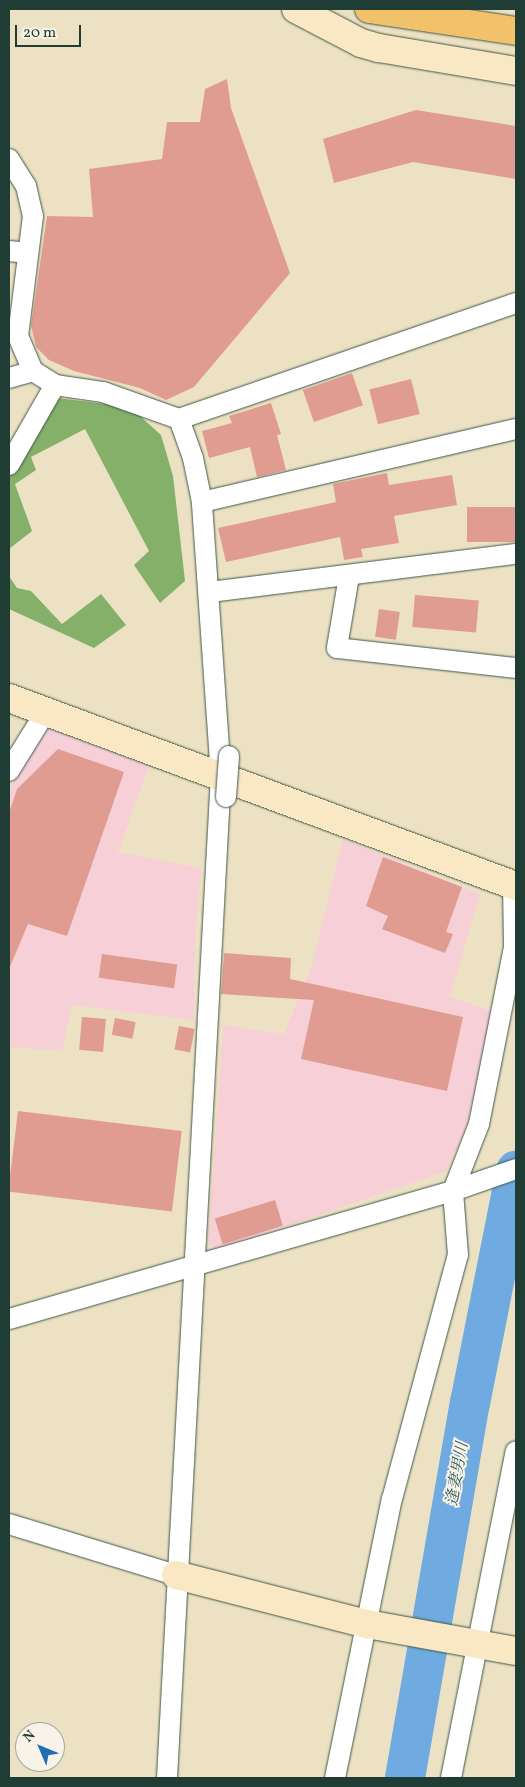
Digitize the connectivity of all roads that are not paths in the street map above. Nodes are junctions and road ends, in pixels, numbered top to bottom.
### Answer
1 (296, 9) edge
2 (369, 9) edge
3 (516, 31) edge
4 (516, 71) edge
5 (9, 159) edge
6 (19, 252) edge
7 (516, 303) edge
8 (33, 371) junction
9 (9, 378) edge
10 (55, 385) junction
11 (179, 419) junction
12 (516, 429) edge
13 (9, 465) edge
14 (202, 502) junction
15 (516, 554) edge
16 (349, 576) junction
17 (210, 592) junction
18 (516, 668) edge
19 (9, 698) edge
20 (45, 712) junction
21 (9, 771) edge
22 (226, 776) junction
23 (515, 880) edge
24 (516, 1169) edge
25 (457, 1188) junction
26 (194, 1265) junction
27 (9, 1319) edge
28 (516, 1451) edge
29 (9, 1524) edge
30 (176, 1575) junction
31 (371, 1625) junction
32 (475, 1643) junction
33 (516, 1652) edge
34 (167, 1778) edge
35 (335, 1778) edge
36 (451, 1778) edge

1 - 4 street
2 - 3 main road
5 - 6 street
6 - 8 street
7 - 11 street
8 - 9 street
8 - 10 street
10 - 11 street
10 - 13 street
11 - 14 street
12 - 14 street
14 - 17 street
15 - 16 street
16 - 17 street
16 - 18 street
17 - 22 street
19 - 20 street
20 - 21 street
20 - 22 street
22 - 23 street
22 - 26 street
23 - 25 street
24 - 25 street
25 - 26 street
25 - 31 street
26 - 27 street
26 - 30 street
28 - 32 street
29 - 30 street
30 - 31 street
30 - 34 street
31 - 32 street
31 - 35 street
32 - 33 street
32 - 36 street

